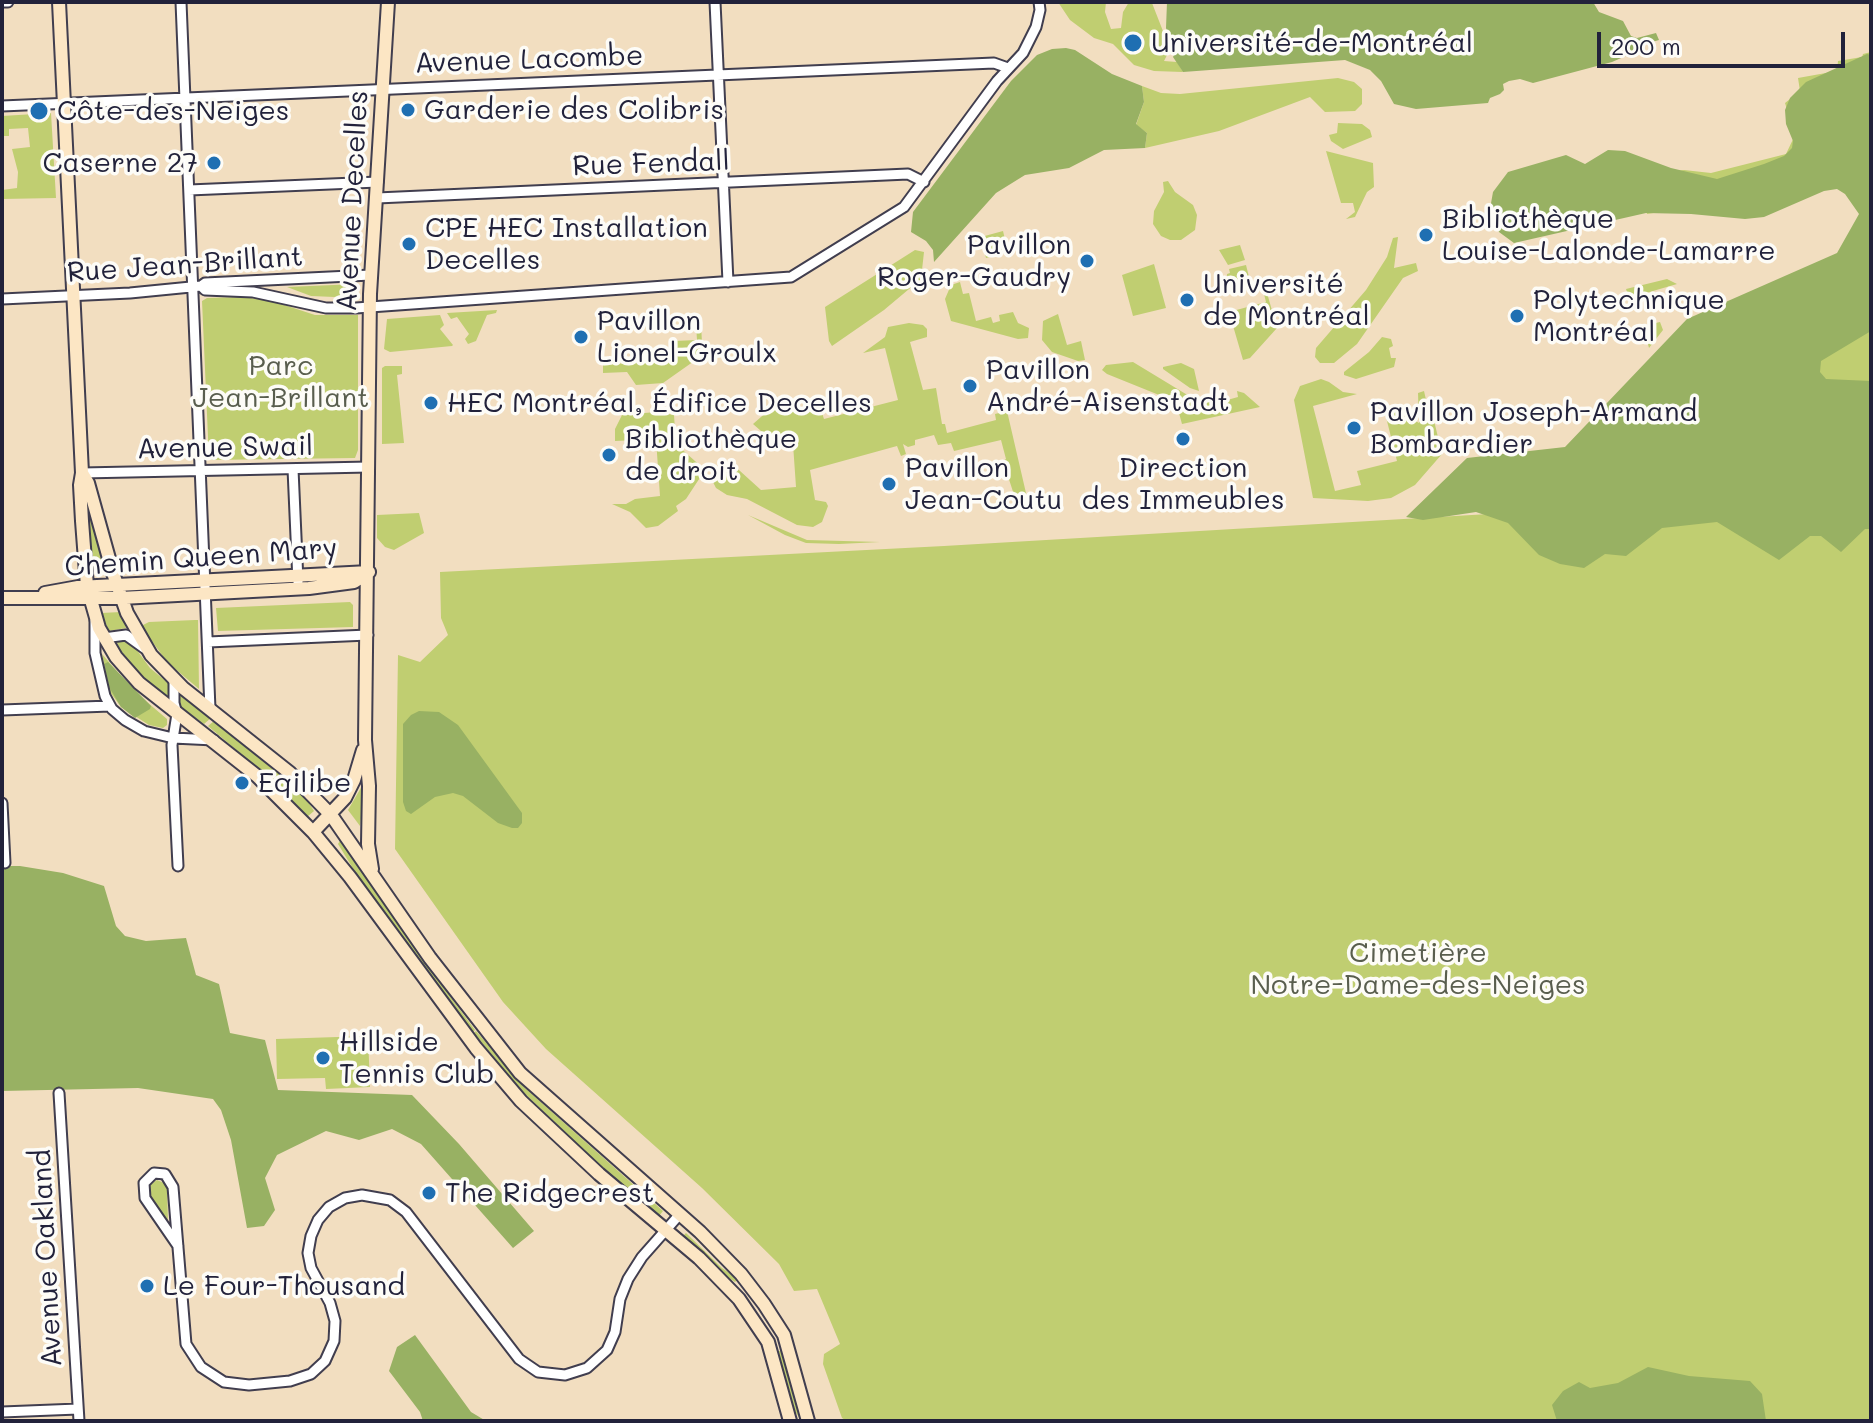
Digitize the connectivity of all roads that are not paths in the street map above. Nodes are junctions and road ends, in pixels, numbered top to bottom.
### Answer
1 (59, 2) edge
2 (181, 2) edge
3 (388, 2) edge
4 (715, 2) edge
5 (1039, 2) edge
6 (1008, 68) junction
7 (718, 74) junction
8 (384, 89) junction
9 (184, 97) junction
10 (65, 103) junction
11 (2, 106) edge
12 (378, 182) junction
13 (924, 182) junction
14 (723, 183) junction
15 (189, 190) junction
16 (377, 198) junction
17 (371, 275) junction
18 (274, 280) junction
19 (728, 282) junction
20 (197, 287) junction
21 (73, 295) junction
22 (2, 299) edge
23 (295, 301) junction
24 (370, 307) junction
25 (369, 467) junction
26 (293, 469) junction
27 (200, 470) junction
28 (82, 473) junction
29 (369, 572) junction
30 (297, 575) junction
31 (205, 588) junction
32 (298, 589) junction
33 (119, 591) junction
34 (88, 592) junction
35 (2, 598) edge
36 (95, 620) junction
37 (368, 635) junction
38 (104, 638) junction
39 (208, 642) junction
40 (147, 650) junction
41 (174, 680) junction
42 (110, 706) junction
43 (210, 709) junction
44 (2, 710) edge
45 (177, 714) junction
46 (173, 738) junction
47 (214, 740) junction
48 (365, 740) junction
49 (2, 803) edge
50 (331, 815) junction
51 (313, 832) junction
52 (5, 863) dead end
53 (178, 866) dead end
54 (372, 872) junction
55 (59, 1093) dead end
56 (680, 1214) junction
57 (666, 1230) junction
58 (178, 1246) junction
59 (78, 1409) junction
60 (2, 1412) edge
61 (79, 1421) edge
62 (790, 1421) edge
63 (808, 1421) edge

1 - 10 main road
2 - 9 street
3 - 8 main road, Avenue Decelles
4 - 7 street
5 - 6 street
6 - 7 street, Avenue Lacombe
6 - 13 street
7 - 8 street, Avenue Lacombe
7 - 14 street
8 - 9 street, Avenue Lacombe
8 - 12 main road, Avenue Decelles
9 - 10 street, Avenue Lacombe
9 - 15 street
10 - 11 street, Avenue Lacombe
10 - 21 main road
12 - 15 street
12 - 16 main road, Avenue Decelles
13 - 14 street, Rue Fendall
13 - 19 street
14 - 16 street, Rue Fendall
14 - 19 street
15 - 20 street
16 - 17 main road, Avenue Decelles
17 - 18 street, Rue Jean-Brillant
17 - 24 main road, Avenue Decelles
18 - 20 street, Rue Jean-Brillant
18 - 23 street
19 - 24 street
20 - 21 street, Rue Jean-Brillant
20 - 23 street
20 - 27 street
21 - 22 street, Rue Jean-Brillant
21 - 28 main road
23 - 24 street
24 - 25 main road, Avenue Decelles
25 - 26 street, Avenue Swail
25 - 29 main road, Avenue Decelles
26 - 27 street, Avenue Swail
26 - 30 street
27 - 28 street, Avenue Swail
27 - 31 street
28 - 33 main road
28 - 34 main road
29 - 30 main road, Chemin Queen Mary
29 - 32 main road, Chemin Queen Mary
29 - 37 main road, Avenue Decelles
30 - 31 main road, Chemin Queen Mary
30 - 32 street
31 - 32 main road, Chemin Queen Mary
31 - 33 main road, Chemin Queen Mary
31 - 39 street
33 - 34 main road, Chemin Queen Mary
33 - 40 main road
34 - 35 main road, Chemin Queen Mary
34 - 36 main road
36 - 38 main road
36 - 42 street
37 - 39 street
37 - 48 main road, Avenue Decelles
38 - 40 street
38 - 45 main road
39 - 43 street
40 - 41 main road
41 - 43 main road
41 - 45 street
42 - 44 street
42 - 46 street
43 - 50 main road
45 - 46 street
45 - 47 main road
46 - 47 street
46 - 53 street
47 - 51 main road
48 - 50 main road, Avenue Decelles
48 - 54 main road, Avenue Decelles
49 - 52 street
50 - 51 main road, Avenue Decelles
50 - 54 main road
51 - 57 main road
54 - 56 main road
55 - 59 street, Avenue Oakland
56 - 57 street
56 - 63 main road
57 - 58 street
57 - 62 main road
58 - 58 street
59 - 60 street
59 - 61 street, Avenue Oakland

